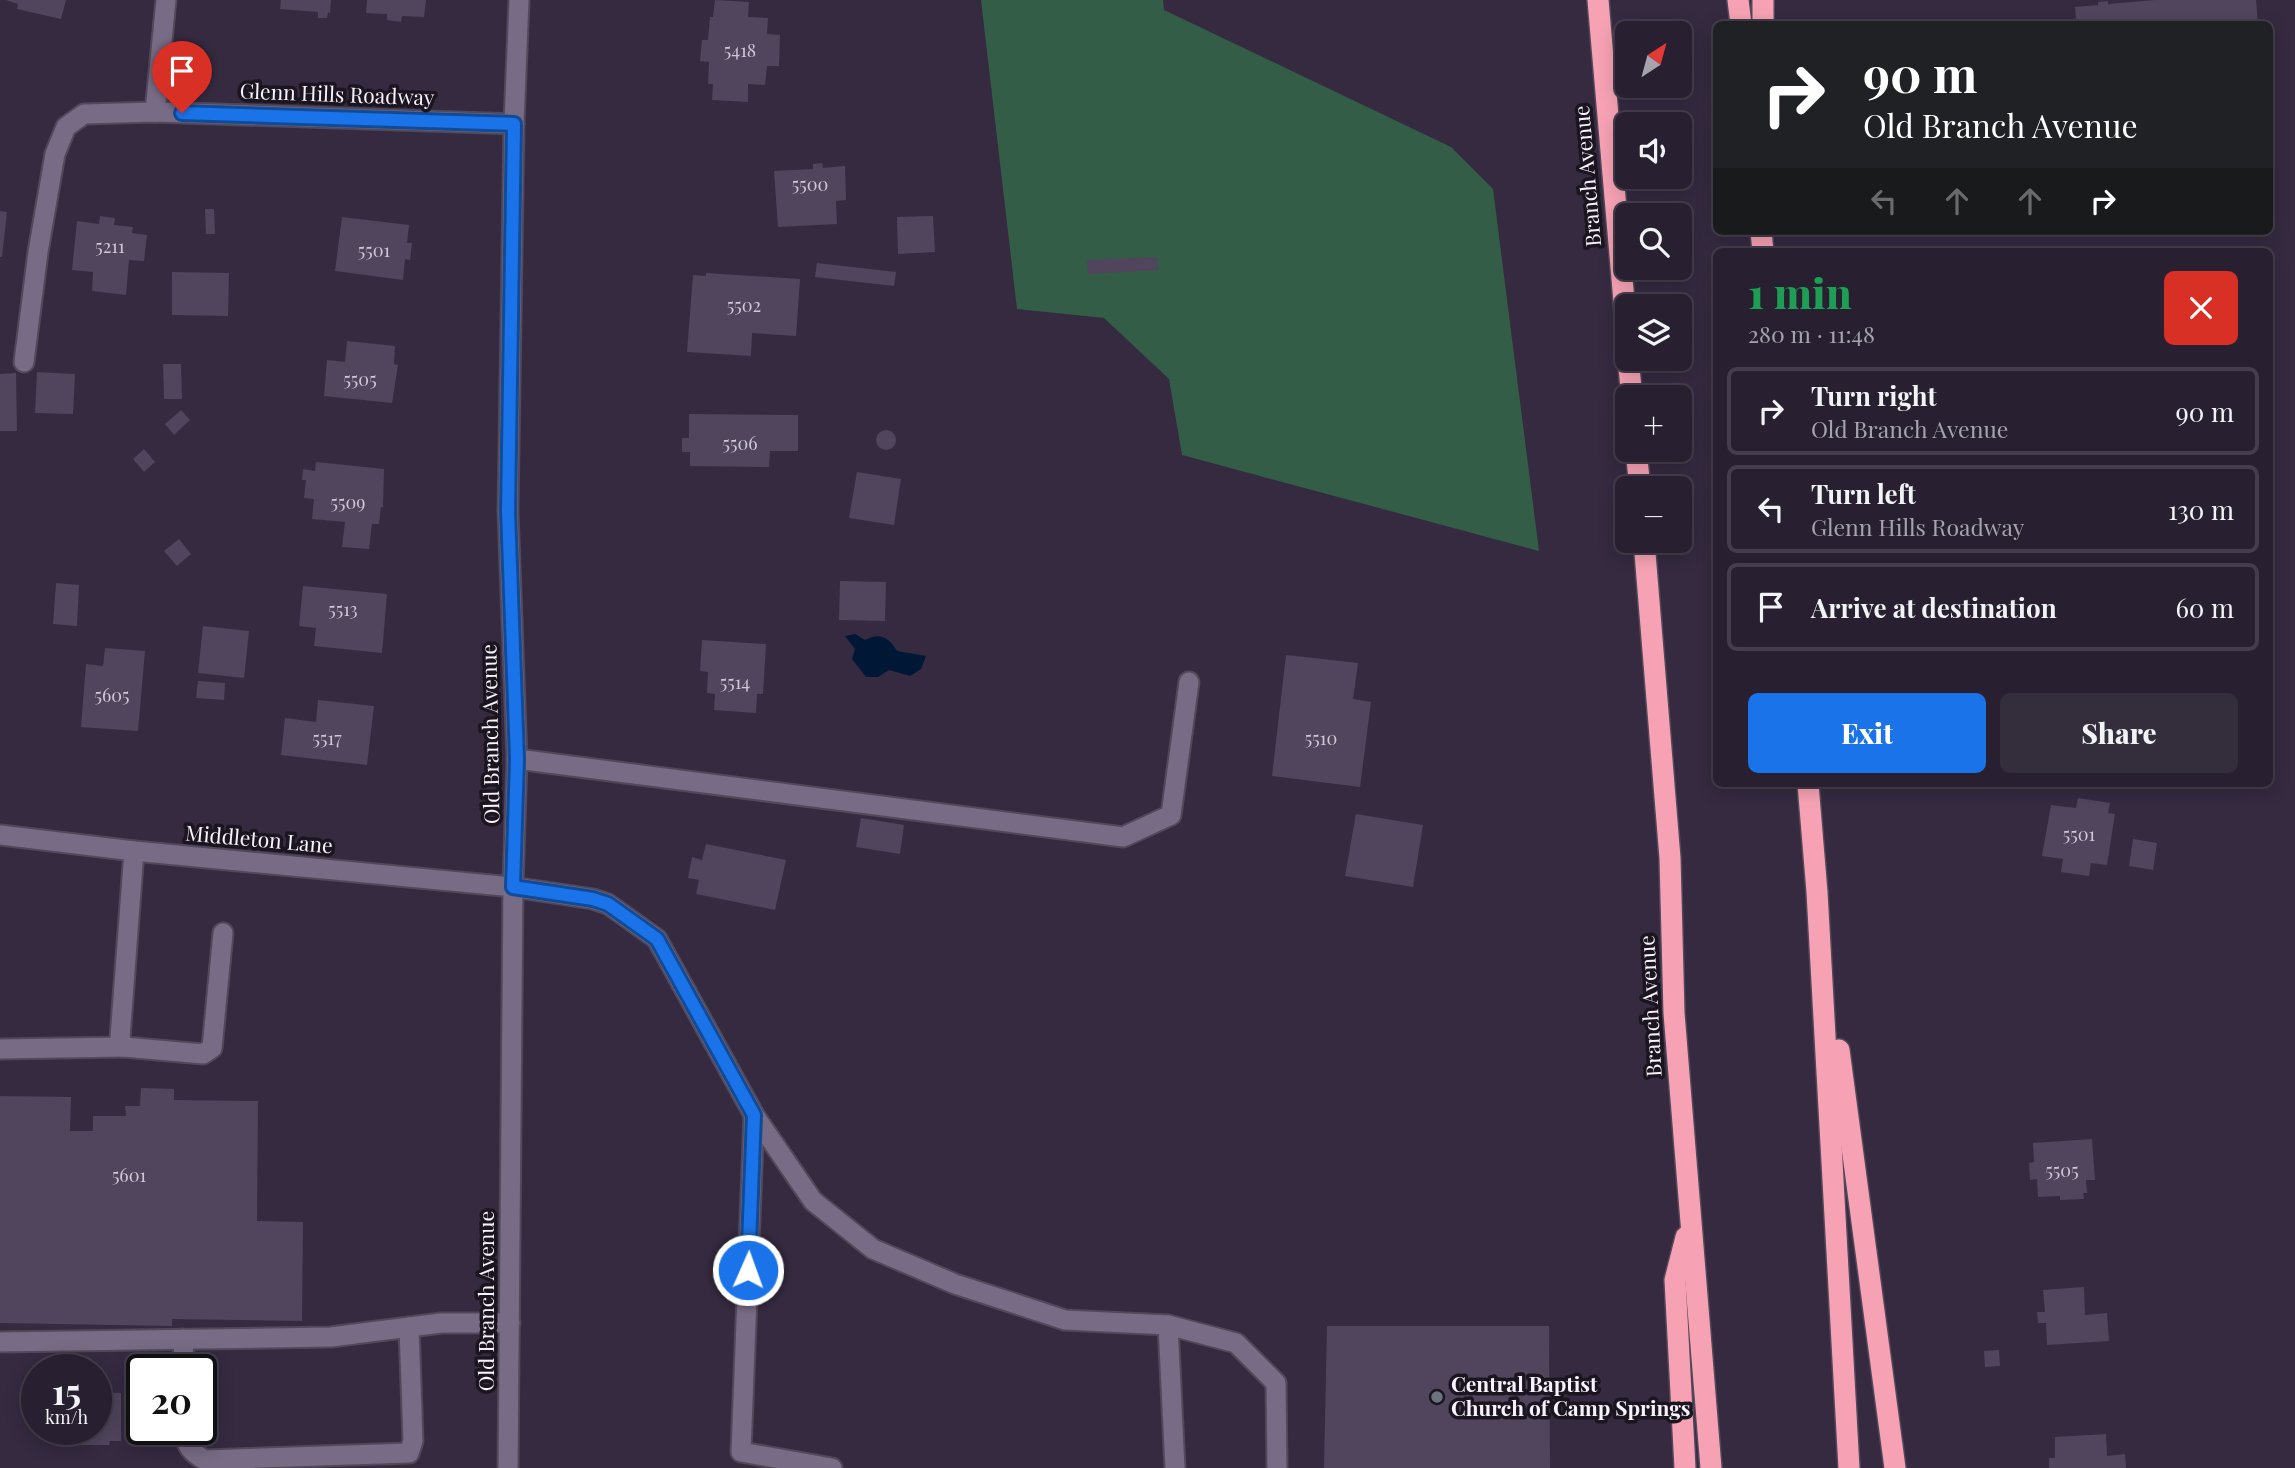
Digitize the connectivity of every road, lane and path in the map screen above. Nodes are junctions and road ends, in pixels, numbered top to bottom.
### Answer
1 (166, 0) edge
2 (519, 0) edge
3 (1598, 0) edge
4 (1738, 0) edge
5 (1763, 0) edge
6 (1741, 21) edge
7 (1763, 21) edge
8 (155, 112) junction
9 (514, 124) junction
10 (1623, 294) edge
11 (24, 362) dead end
12 (1645, 553) edge
13 (1189, 682) dead end
14 (517, 759) junction
15 (1808, 787) edge
16 (0, 835) edge
17 (134, 851) junction
18 (513, 887) junction
19 (1817, 892) junction
20 (223, 933) dead end
21 (124, 1047) junction
22 (0, 1049) edge
23 (754, 1115) junction
24 (1691, 1218) junction
25 (510, 1323) junction
26 (1168, 1325) junction
27 (409, 1327) junction
28 (183, 1339) junction
29 (0, 1342) edge
30 (183, 1354) edge
31 (188, 1445) edge
32 (509, 1468) edge
33 (832, 1468) edge
34 (1175, 1468) edge
35 (1277, 1468) edge
36 (1685, 1468) edge
37 (1711, 1468) edge
38 (1849, 1468) edge
39 (1895, 1468) edge

1 - 8 street
2 - 9 street, Old Branch Avenue
3 - 10 highway, Branch Avenue
4 - 6 highway
5 - 7 highway
8 - 9 street, Glenn Hills Roadway
8 - 11 street, Glenn Hills Roadway
9 - 14 street, Old Branch Avenue
12 - 24 highway, Branch Avenue
13 - 14 street
14 - 18 street, Old Branch Avenue
15 - 19 highway
16 - 17 street, Middleton Lane
17 - 18 street, Middleton Lane
17 - 21 street
18 - 23 street, Middleton Lane
18 - 25 street, Old Branch Avenue
19 - 38 highway
19 - 39 highway
20 - 21 street
21 - 22 street
23 - 26 street, Middleton Lane
23 - 33 street
24 - 36 highway
24 - 37 highway, Branch Avenue
25 - 27 street
25 - 32 street, Old Branch Avenue
26 - 34 street
26 - 35 street, Middleton Lane
27 - 28 street
27 - 31 street
28 - 29 street
28 - 30 street

